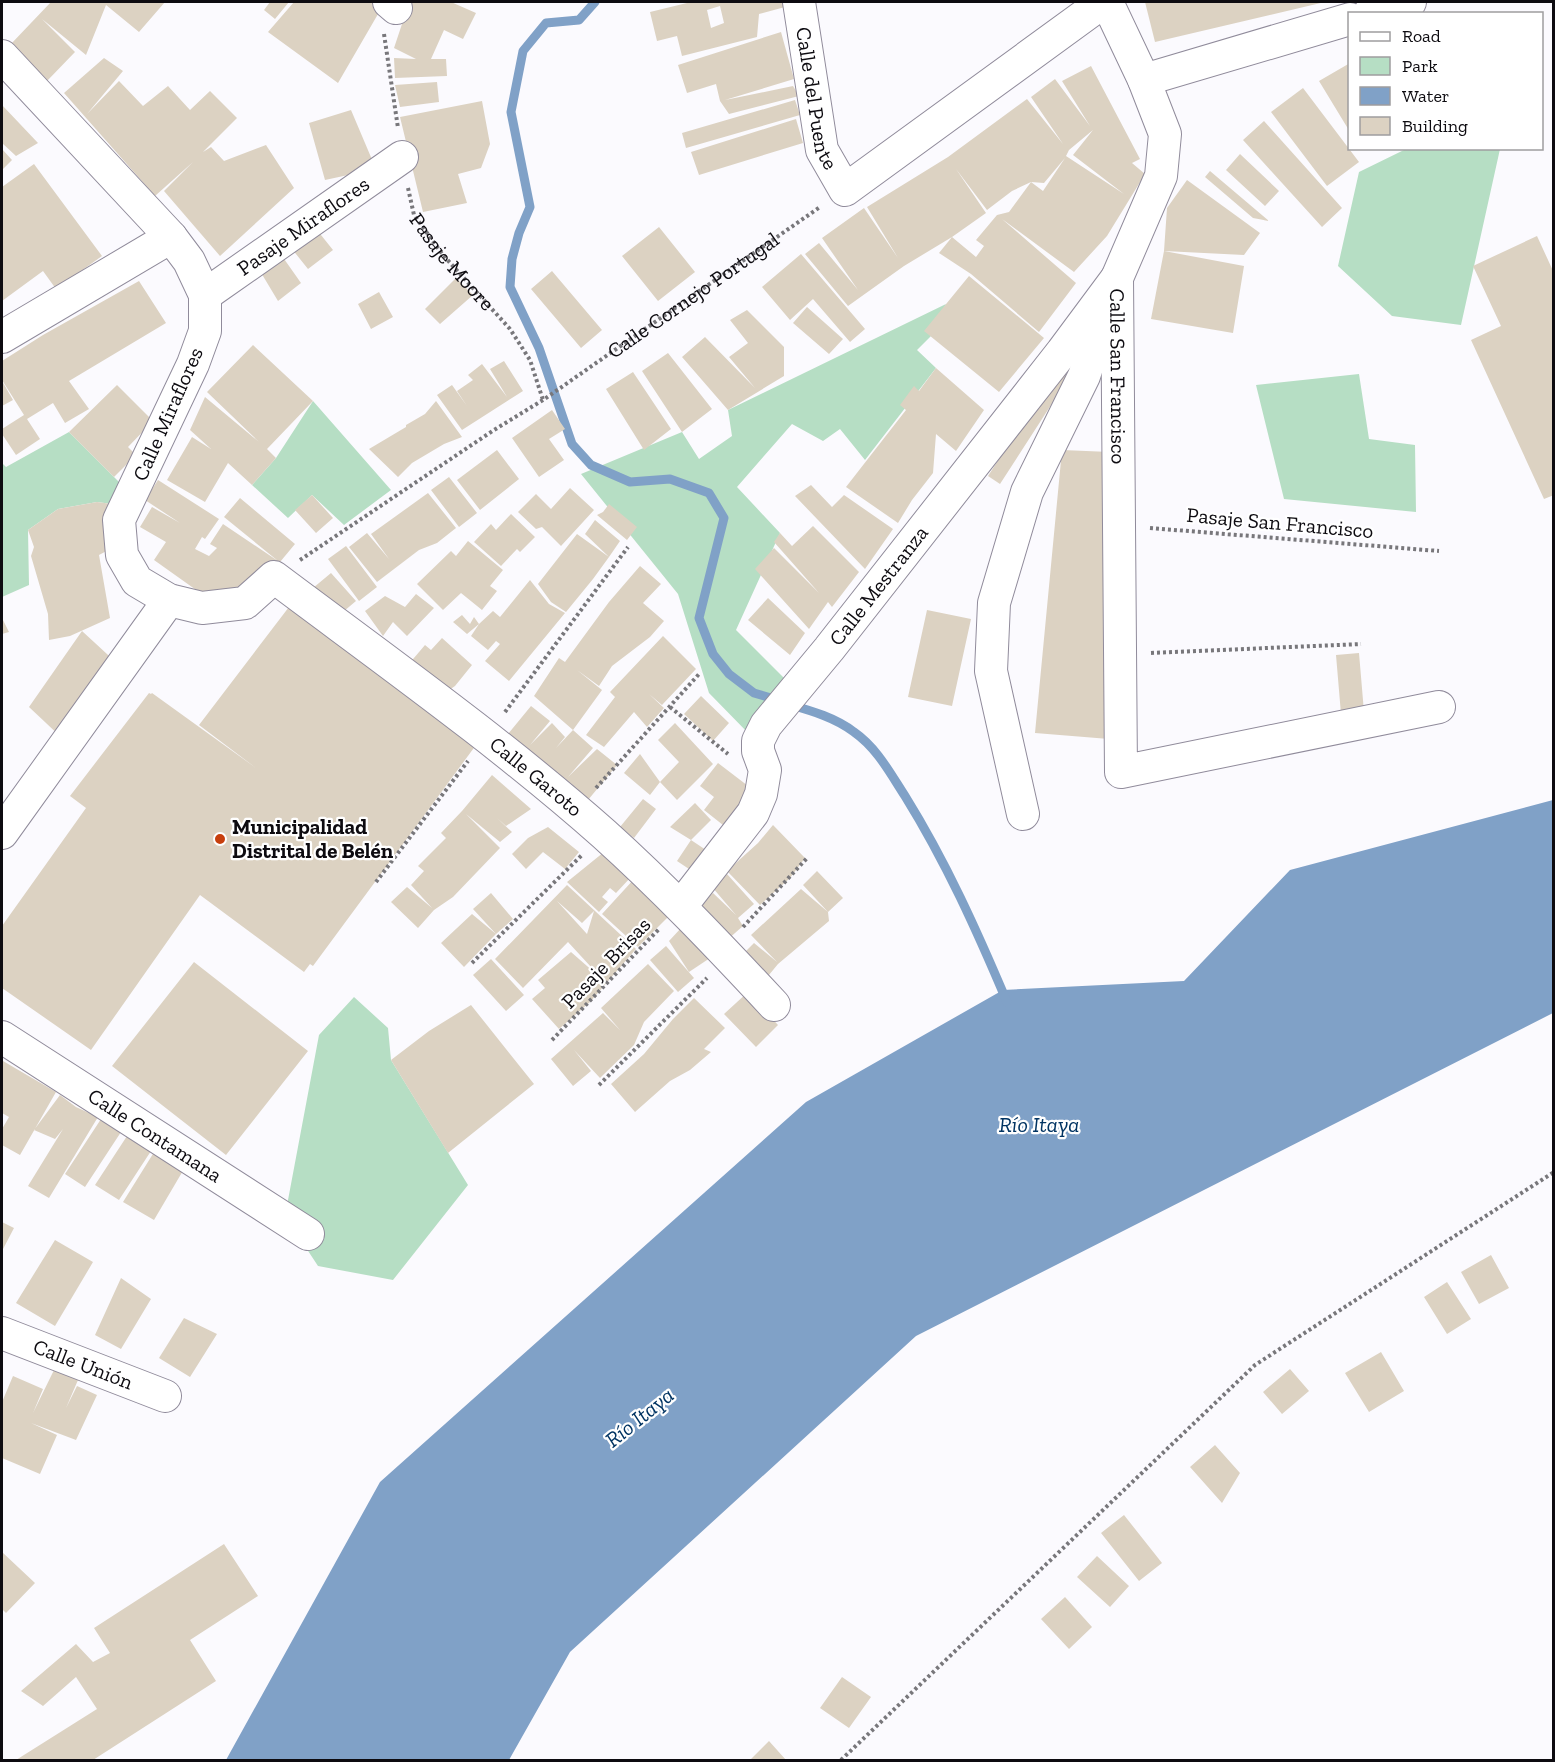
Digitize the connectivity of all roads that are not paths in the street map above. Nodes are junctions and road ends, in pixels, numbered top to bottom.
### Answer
1 (800, 2) edge
2 (1105, 2) edge
3 (1410, 2) edge
4 (1376, 12) edge
5 (1348, 20) edge
6 (2, 56) edge
7 (1144, 80) junction
8 (402, 157) road end
9 (171, 237) junction
10 (1117, 278) junction
11 (205, 295) junction
12 (2, 337) edge
13 (274, 577) joint
14 (169, 600) junction
15 (1439, 707) dead end
16 (1023, 814) dead end
17 (2, 833) edge
18 (681, 906) junction
19 (774, 1005) dead end
20 (2, 1037) edge
21 (308, 1234) dead end
22 (2, 1333) edge
23 (165, 1396) dead end

1 - 2 street, Calle del Puente
2 - 7 street, Calle San Francisco
3 - 4 street
5 - 7 street
6 - 9 street, Calle Miraflores
7 - 10 street, Calle San Francisco
8 - 11 street, Pasaje Miraflores
9 - 11 street, Calle Miraflores
9 - 12 street
10 - 15 street, Calle San Francisco
10 - 16 street
10 - 18 street, Calle Mestranza
11 - 14 street, Calle Miraflores
13 - 14 street, Calle Miraflores
13 - 18 street, Calle Garoto
14 - 17 street
18 - 19 street, Calle Garoto
20 - 21 street, Calle Contamana
22 - 23 street, Calle Unión

